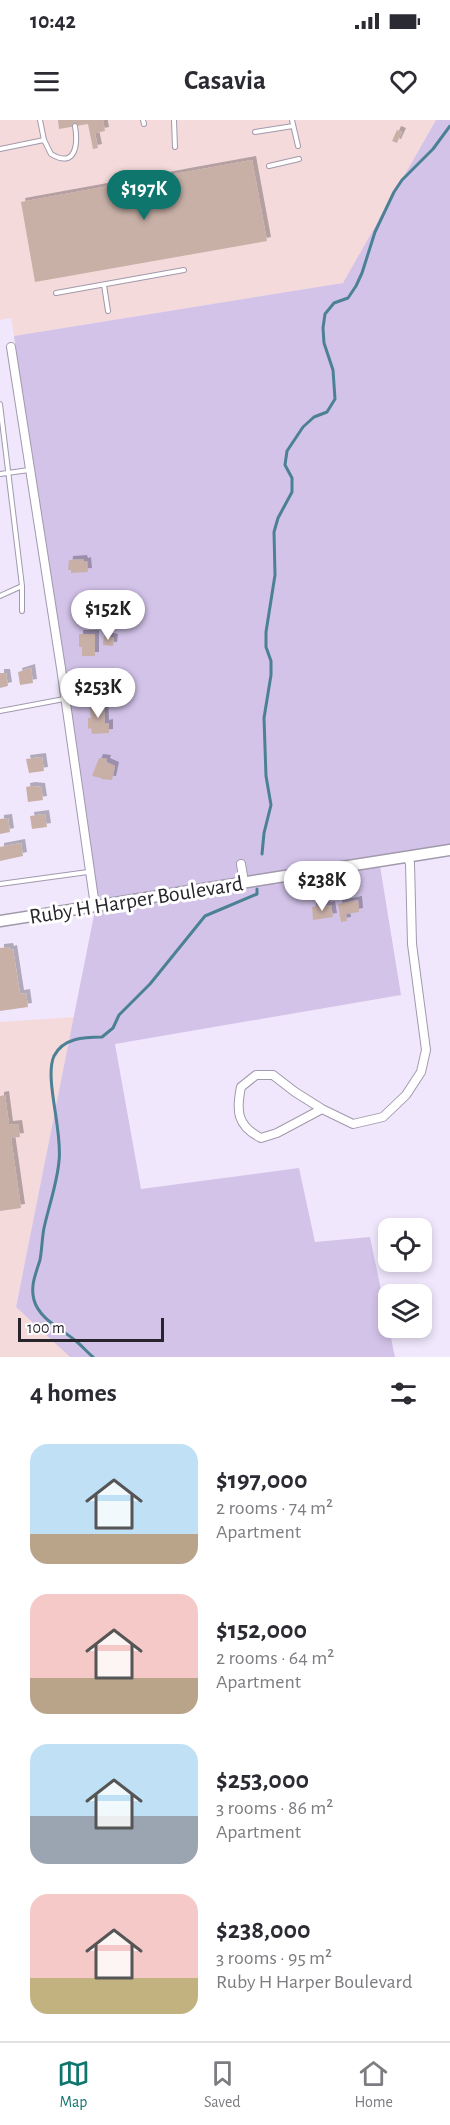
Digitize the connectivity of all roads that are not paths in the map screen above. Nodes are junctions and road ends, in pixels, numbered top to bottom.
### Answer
1 (40, 120) edge
2 (174, 120) edge
3 (292, 120) edge
4 (75, 126) dead end
5 (293, 126) junction
6 (255, 132) dead end
7 (44, 140) junction
8 (298, 146) dead end
9 (175, 147) dead end
10 (0, 149) edge
11 (299, 159) dead end
12 (269, 166) dead end
13 (184, 270) dead end
14 (104, 285) junction
15 (56, 293) dead end
16 (108, 311) dead end
17 (11, 347) dead end
18 (0, 404) edge
19 (30, 470) junction
20 (9, 473) junction
21 (0, 474) edge
22 (22, 586) junction
23 (0, 596) edge
24 (22, 611) dead end
25 (65, 699) junction
26 (0, 711) edge
27 (450, 850) edge
28 (407, 857) junction
29 (242, 864) dead end
30 (90, 872) junction
31 (244, 882) junction
32 (0, 884) edge
33 (95, 906) junction
34 (0, 921) edge
35 (322, 1109) junction

1 - 7 lane
2 - 9 lane
3 - 5 lane
4 - 7 lane
5 - 6 lane
5 - 8 lane
7 - 10 lane
11 - 12 lane
13 - 14 lane
14 - 15 lane
14 - 16 lane
17 - 19 street
18 - 20 lane
19 - 20 lane
19 - 25 street
20 - 21 lane
20 - 22 lane
22 - 23 lane
22 - 24 lane
25 - 26 lane
25 - 30 street
27 - 28 street, Ruby H Harper Boulevard
28 - 31 street, Ruby H Harper Boulevard
28 - 35 street
29 - 31 street
30 - 32 lane
30 - 33 street
31 - 33 street, Ruby H Harper Boulevard
33 - 34 street, Ruby H Harper Boulevard
35 - 35 street

